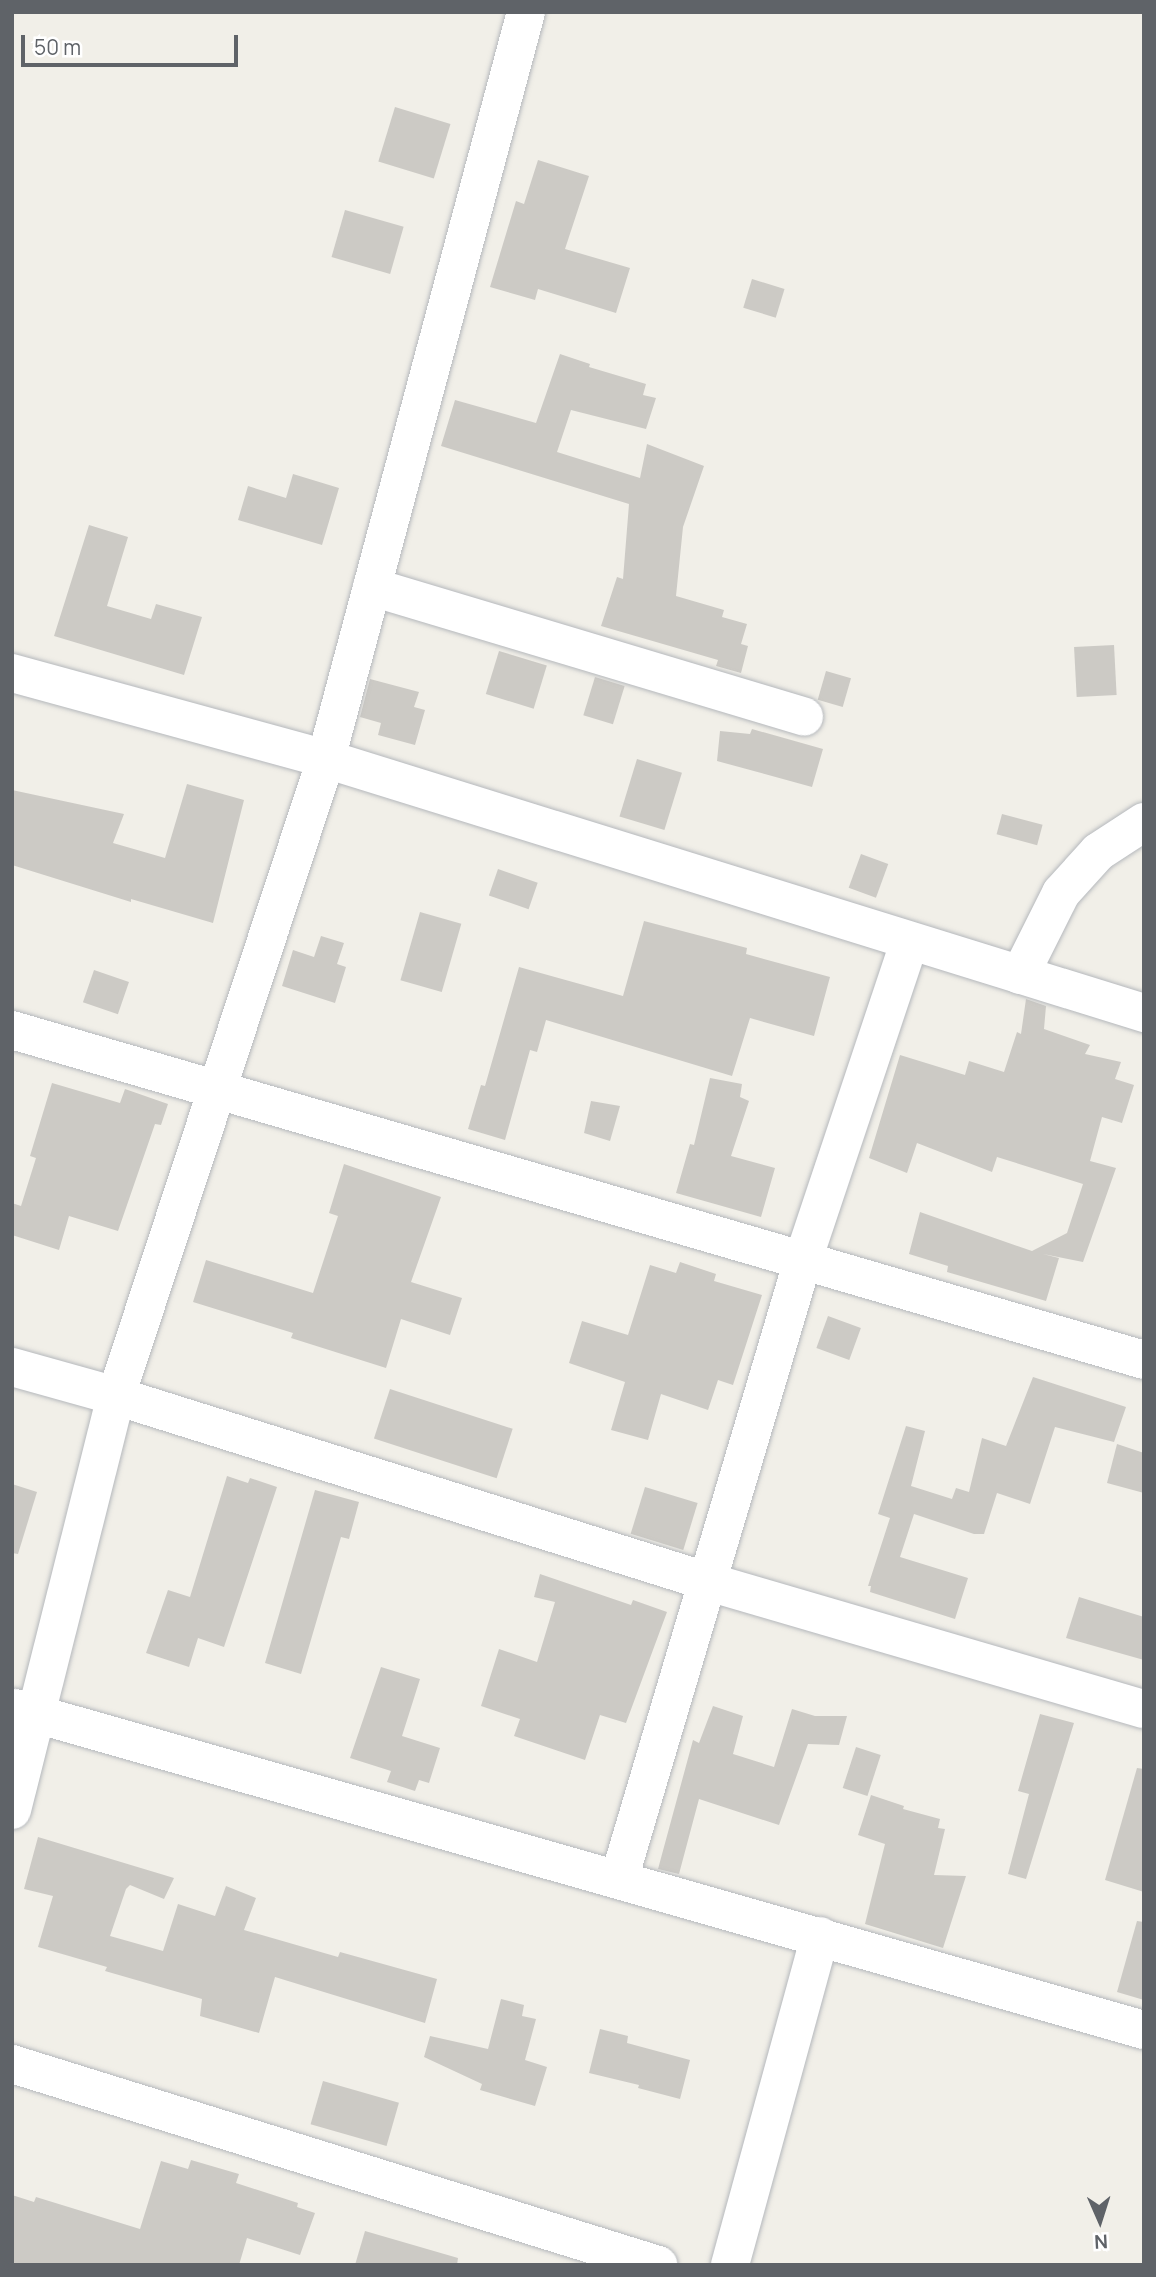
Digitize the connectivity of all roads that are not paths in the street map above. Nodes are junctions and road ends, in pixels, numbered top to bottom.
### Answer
1 (526, 12) edge
2 (372, 587) junction
3 (12, 673) edge
4 (804, 717) dead end
5 (326, 760) junction
6 (1144, 822) edge
7 (910, 940) junction
8 (1020, 975) junction
9 (1144, 1013) edge
10 (12, 1030) edge
11 (217, 1088) junction
12 (803, 1260) junction
13 (1144, 1360) edge
14 (12, 1367) edge
15 (116, 1396) junction
16 (709, 1583) junction
17 (1144, 1709) edge
18 (25, 1711) edge
19 (12, 1810) edge
20 (619, 1879) junction
21 (820, 1936) junction
22 (1144, 2029) edge
23 (12, 2064) edge
24 (658, 2265) edge
25 (730, 2265) edge

1 - 2 street
2 - 4 street
2 - 5 street
3 - 5 street
5 - 7 street
5 - 11 street
6 - 8 street
7 - 8 street
7 - 12 street
8 - 9 street
10 - 11 street
11 - 12 street
11 - 15 street
12 - 13 street
12 - 16 street
14 - 15 street
15 - 16 street
15 - 18 street
16 - 17 street
16 - 20 street
18 - 19 street
18 - 20 street
20 - 21 street
21 - 22 street
21 - 25 street
23 - 24 street

